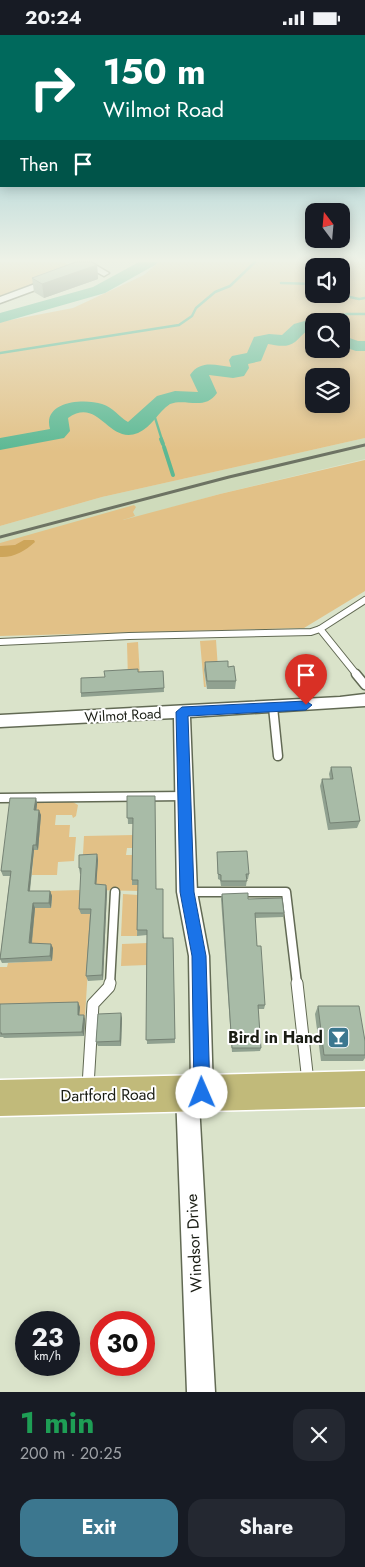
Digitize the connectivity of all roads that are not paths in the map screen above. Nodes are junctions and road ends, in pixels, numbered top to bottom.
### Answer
1 (365, 600) edge
2 (320, 629) junction
3 (0, 642) edge
4 (365, 685) edge
5 (364, 703) edge
6 (273, 707) junction
7 (182, 712) junction
8 (1, 724) edge
9 (278, 756) dead end
10 (185, 797) junction
11 (0, 798) edge
12 (116, 892) dead end
13 (187, 892) junction
14 (365, 1089) edge
15 (309, 1090) junction
16 (194, 1093) junction
17 (87, 1096) junction
18 (0, 1097) edge
19 (201, 1392) edge

1 - 2 lane
2 - 3 lane
2 - 4 lane
5 - 6 street, Wilmot Road
6 - 7 street, Wilmot Road
6 - 9 lane
7 - 8 street, Wilmot Road
7 - 10 street, Windsor Drive
10 - 11 lane
10 - 13 street, Windsor Drive
12 - 17 lane
13 - 15 lane
13 - 16 street, Windsor Drive
14 - 15 main road, Dartford Road
15 - 16 main road, Dartford Road
16 - 17 main road, Dartford Road
16 - 19 street, Windsor Drive
17 - 18 main road, Dartford Road

